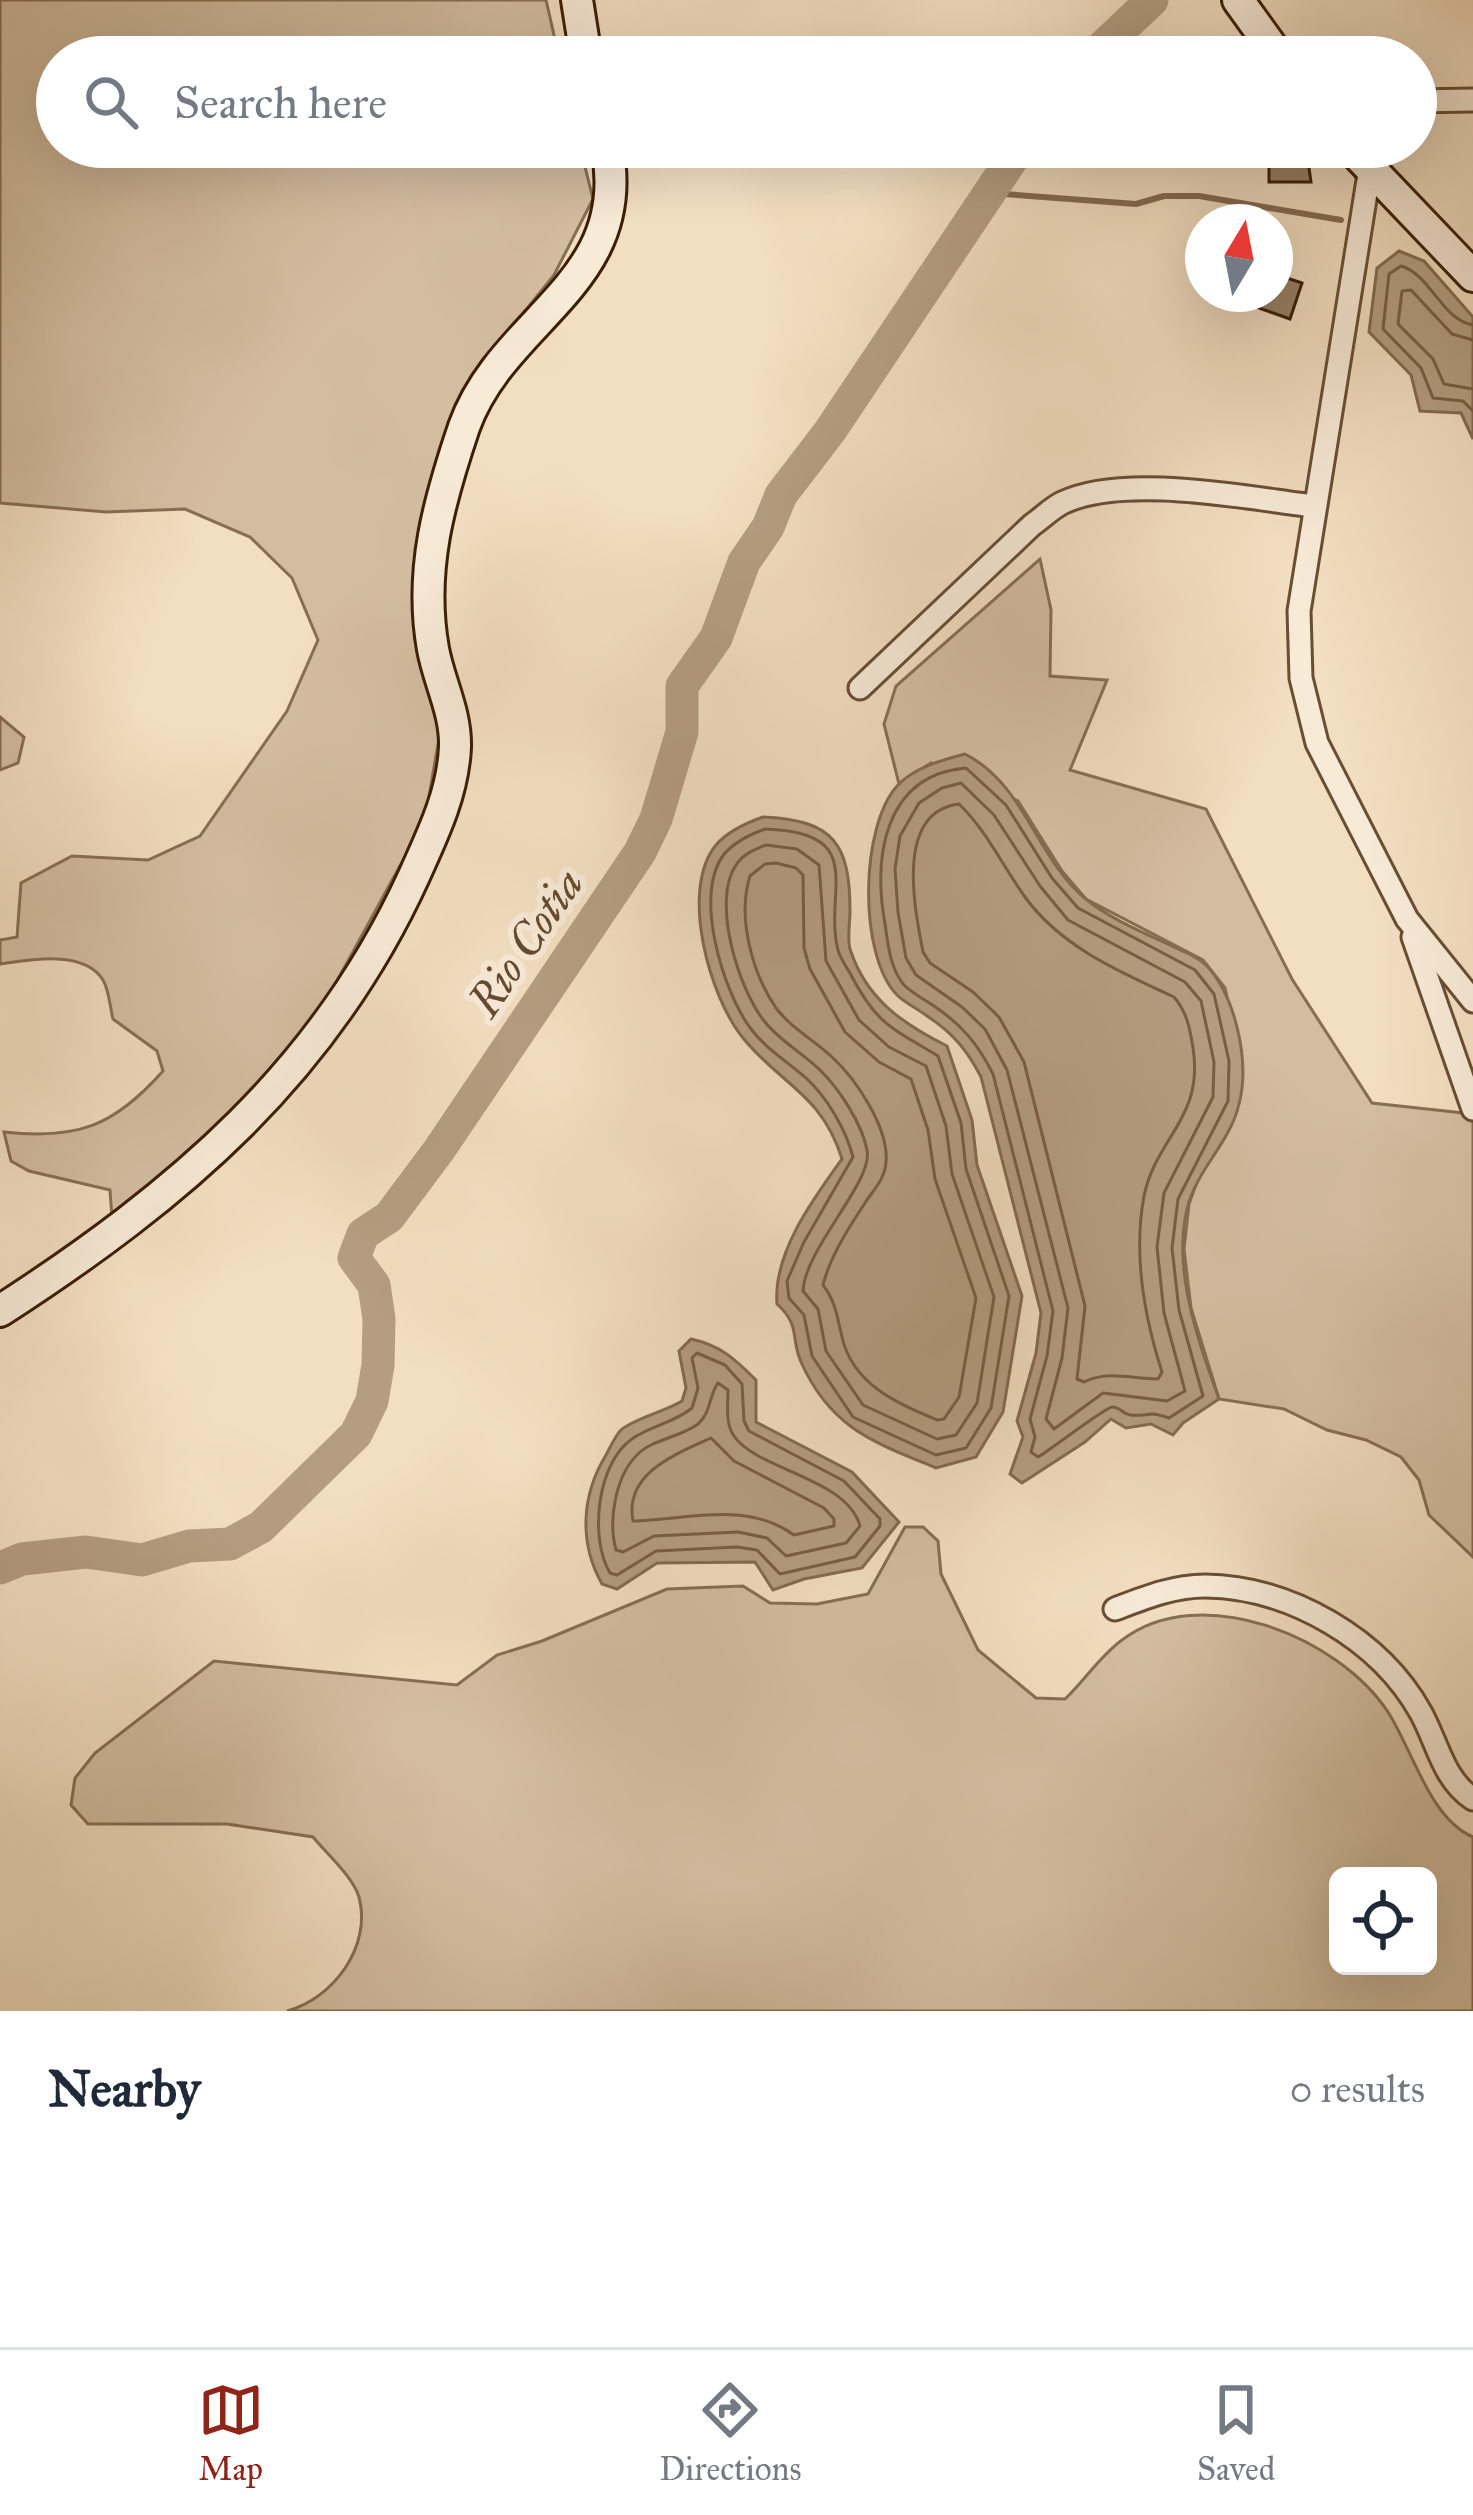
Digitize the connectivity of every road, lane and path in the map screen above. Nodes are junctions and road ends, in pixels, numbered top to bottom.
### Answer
1 (577, 0) edge
2 (1238, 0) edge
3 (583, 36) edge
4 (1264, 36) edge
5 (1437, 100) edge
6 (1473, 100) edge
7 (609, 168) edge
8 (1359, 168) edge
9 (1370, 168) edge
10 (1473, 276) edge
11 (1314, 506) junction
12 (860, 688) dead end
13 (1407, 919) junction
14 (1473, 1001) edge
15 (1473, 1109) edge
16 (0, 1311) edge
17 (1114, 1609) dead end
18 (1473, 1799) edge

1 - 3 street
2 - 4 street
5 - 6 street
7 - 16 street
8 - 11 street
9 - 10 street
11 - 12 street
11 - 13 street
13 - 14 street
13 - 15 street
17 - 18 street

